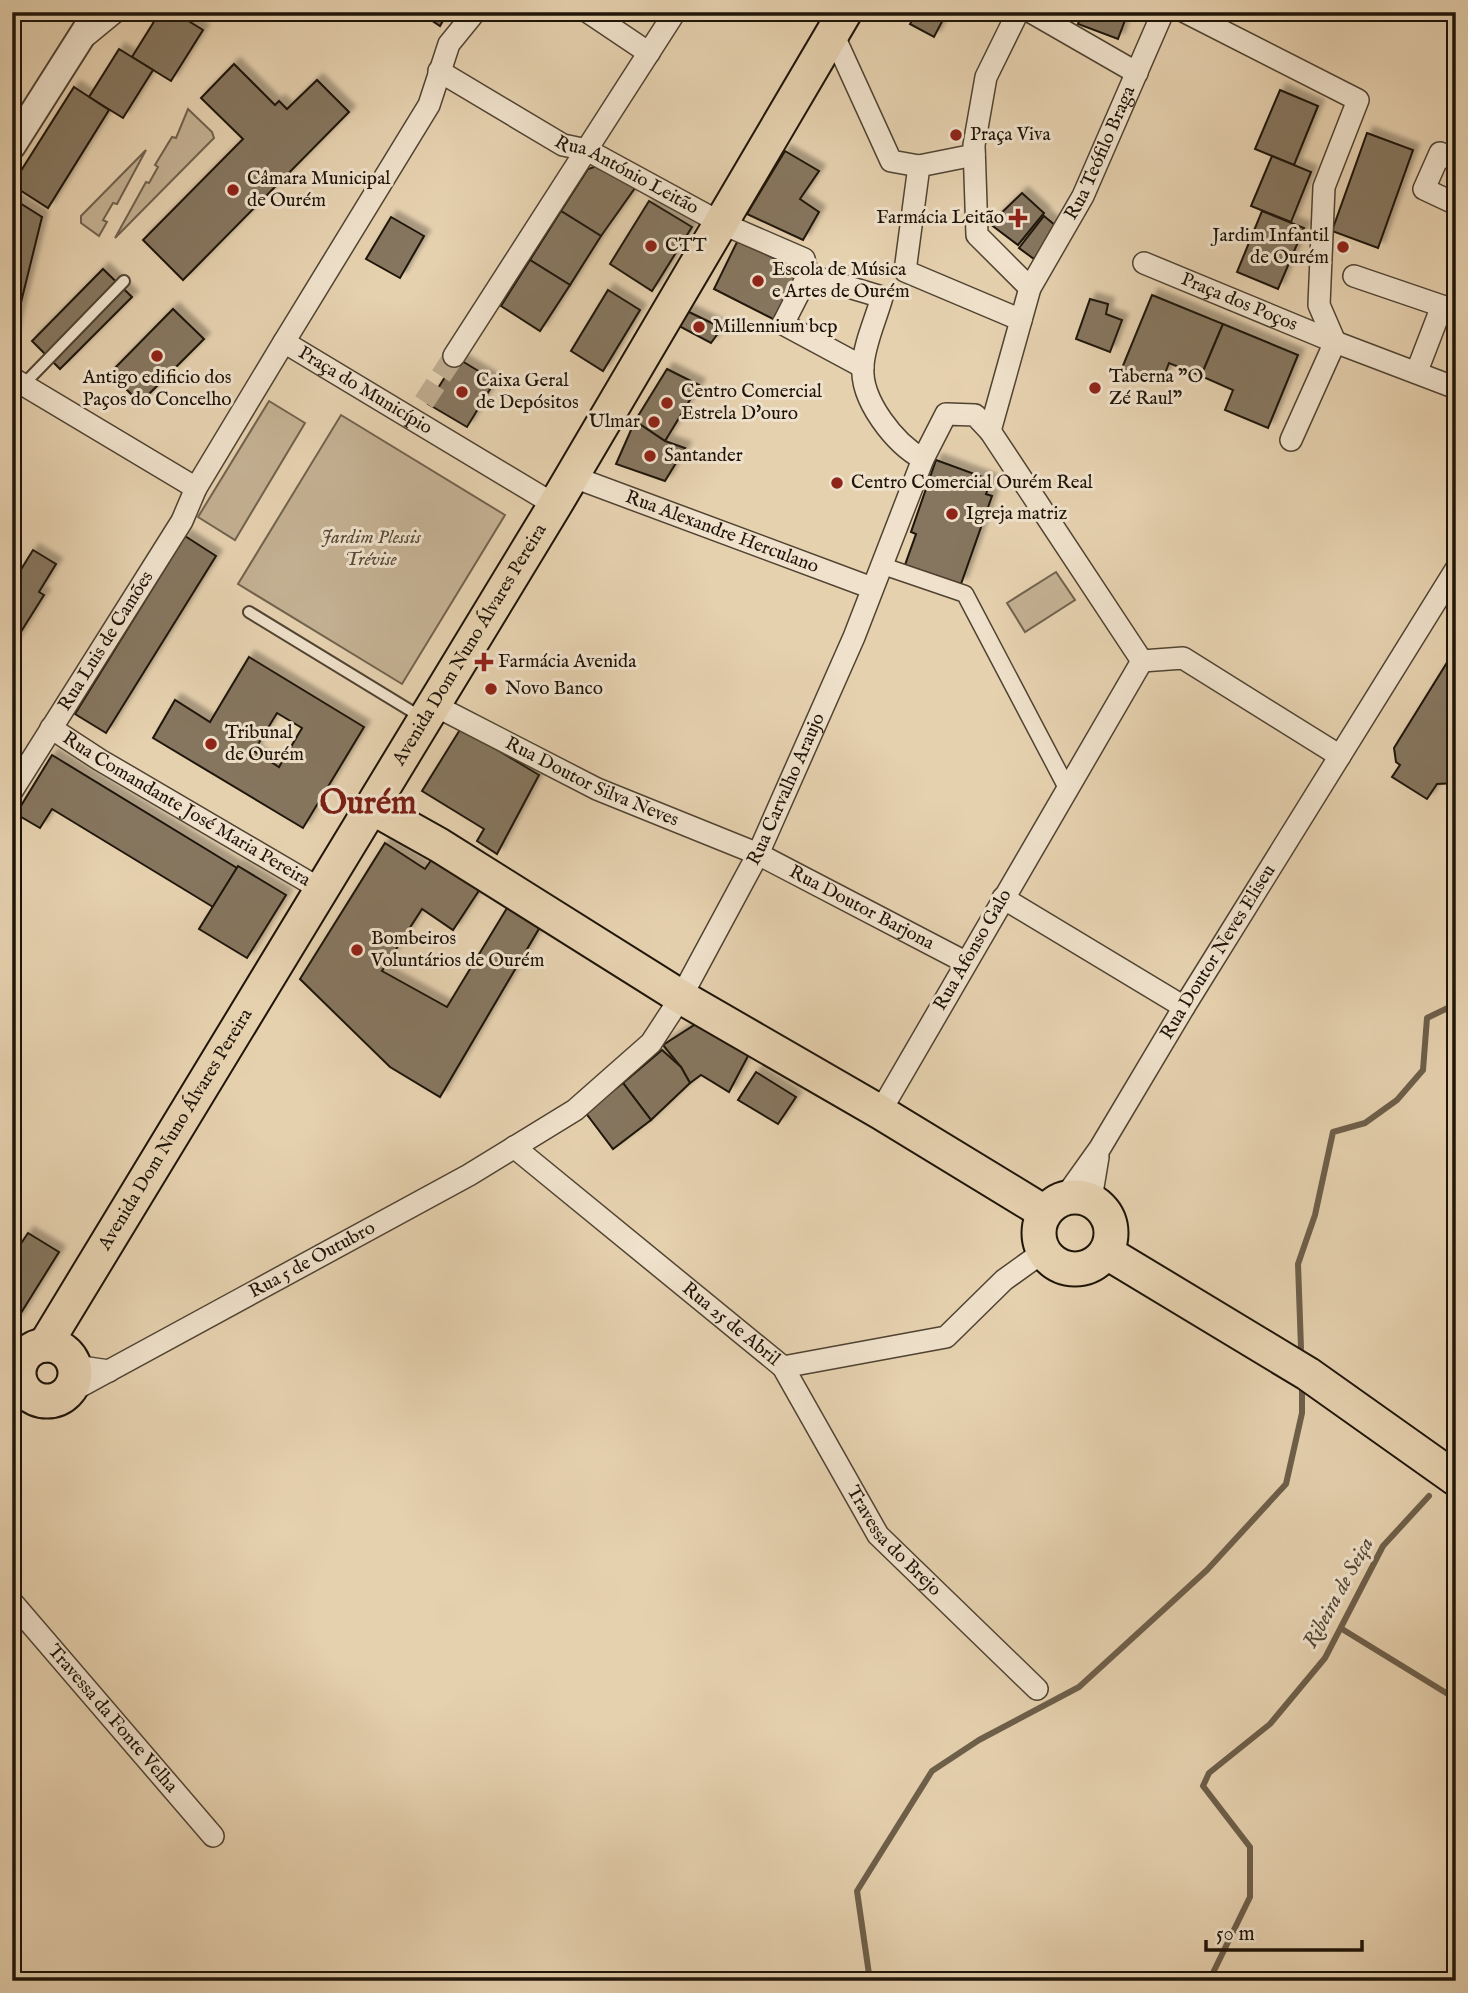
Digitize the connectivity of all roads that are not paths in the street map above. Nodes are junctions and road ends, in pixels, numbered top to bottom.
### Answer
1 (97, 12) edge
2 (115, 12) edge
3 (475, 12) edge
4 (588, 12) edge
5 (675, 12) edge
6 (1018, 12) edge
7 (1031, 12) edge
8 (1163, 12) edge
9 (1185, 12) edge
10 (839, 23) edge
11 (83, 38) junction
12 (649, 53) junction
13 (439, 71) junction
14 (1137, 73) junction
15 (12, 146) edge
16 (587, 150) junction
17 (974, 155) junction
18 (1456, 161) edge
19 (919, 166) junction
20 (1456, 204) edge
21 (721, 223) junction
22 (1144, 263) dead end
23 (905, 271) junction
24 (808, 275) junction
25 (1354, 276) dead end
26 (124, 281) dead end
27 (1030, 288) junction
28 (882, 297) junction
29 (1021, 320) junction
30 (284, 342) junction
31 (1335, 342) junction
32 (454, 356) tunnel mouth
33 (863, 367) junction
34 (1417, 370) junction
35 (17, 381) edge
36 (1456, 387) edge
37 (990, 431) junction
38 (1291, 440) dead end
39 (923, 458) junction
40 (571, 476) junction
41 (196, 488) junction
42 (555, 505) junction
43 (880, 565) junction
44 (1456, 569) edge
45 (872, 588) junction
46 (249, 612) dead end
47 (1142, 661) junction
48 (427, 711) junction
49 (51, 728) junction
50 (1340, 757) junction
51 (1067, 788) junction
52 (12, 791) edge
53 (373, 808) junction
54 (758, 853) junction
55 (322, 890) junction
56 (1003, 898) junction
57 (965, 962) junction
58 (681, 997) junction
59 (1184, 1007) junction
60 (880, 1112) junction
61 (514, 1147) junction
62 (1066, 1203) junction
63 (1043, 1252) junction
64 (1106, 1252) junction
65 (783, 1367) junction
66 (37, 1375) edge
67 (1456, 1479) edge
68 (12, 1602) edge
69 (1037, 1689) dead end
70 (213, 1836) dead end

1 - 11 street
2 - 11 street
3 - 13 street
4 - 12 street
5 - 12 street
6 - 17 street
7 - 14 street
8 - 14 street, Rua Teófilo Braga
9 - 31 street
10 - 19 street
10 - 21 main road, Avenida Dom Nuno Álvares Pereira
11 - 15 street
12 - 16 street
13 - 16 street, Rua António Leitão
13 - 30 street
14 - 27 street, Rua Teófilo Braga
16 - 21 street, Rua António Leitão
16 - 32 street
17 - 19 street
17 - 27 street
18 - 20 street
19 - 23 street
21 - 24 street, Rua António Leitão
21 - 40 main road, Avenida Dom Nuno Álvares Pereira
22 - 31 street, Praça dos Poços
23 - 28 street
23 - 29 street
24 - 28 street
24 - 33 street
25 - 34 street
26 - 35 lane
27 - 29 street, Rua Teófilo Braga
28 - 33 street
29 - 37 street, Rua Teófilo Braga
30 - 41 street, Praça do Município
30 - 42 street, Praça do Município
31 - 34 street, Praça dos Poços
31 - 38 street
33 - 39 street
34 - 36 street, Praça dos Poços
35 - 41 street
37 - 39 street, Rua Carvalho Araujo
37 - 47 street
39 - 43 street, Rua Carvalho Araujo
40 - 42 main road, Avenida Dom Nuno Álvares Pereira
40 - 45 street, Rua Alexandre Herculano
41 - 49 street, Rua Luis de Camões
42 - 48 main road, Avenida Dom Nuno Álvares Pereira
43 - 45 street, Rua Carvalho Araujo
43 - 51 street
44 - 50 street, Rua Doutor Neves Eliseu
45 - 54 street, Rua Carvalho Araujo
46 - 48 lane
47 - 50 street
47 - 51 street, Rua Afonso Galo
48 - 53 main road, Avenida Dom Nuno Álvares Pereira
48 - 54 street, Rua Doutor Silva Neves
49 - 52 street, Rua Luis de Camões
49 - 55 street, Rua Comandante José Maria Pereira
50 - 59 street, Rua Doutor Neves Eliseu
51 - 56 street, Rua Afonso Galo
53 - 55 main road, Avenida Dom Nuno Álvares Pereira
53 - 58 main road
54 - 57 street, Rua Doutor Barjona
54 - 58 street, Rua Carvalho Araujo
55 - 66 main road, Avenida Dom Nuno Álvares Pereira
56 - 57 street, Rua Afonso Galo
56 - 59 street
57 - 60 street, Rua Afonso Galo
58 - 60 main road
58 - 61 street, Rua Carvalho Araujo
59 - 62 street, Rua Doutor Neves Eliseu
60 - 62 main road
61 - 65 street, Rua 25 de Abril
61 - 66 street, Rua 5 de Outubro
62 - 63 main road
62 - 64 main road
63 - 64 main road
63 - 65 street, Rua 25 de Abril
64 - 67 main road
65 - 69 street, Travessa do Brejo
68 - 70 street, Travessa da Fonte Velha

